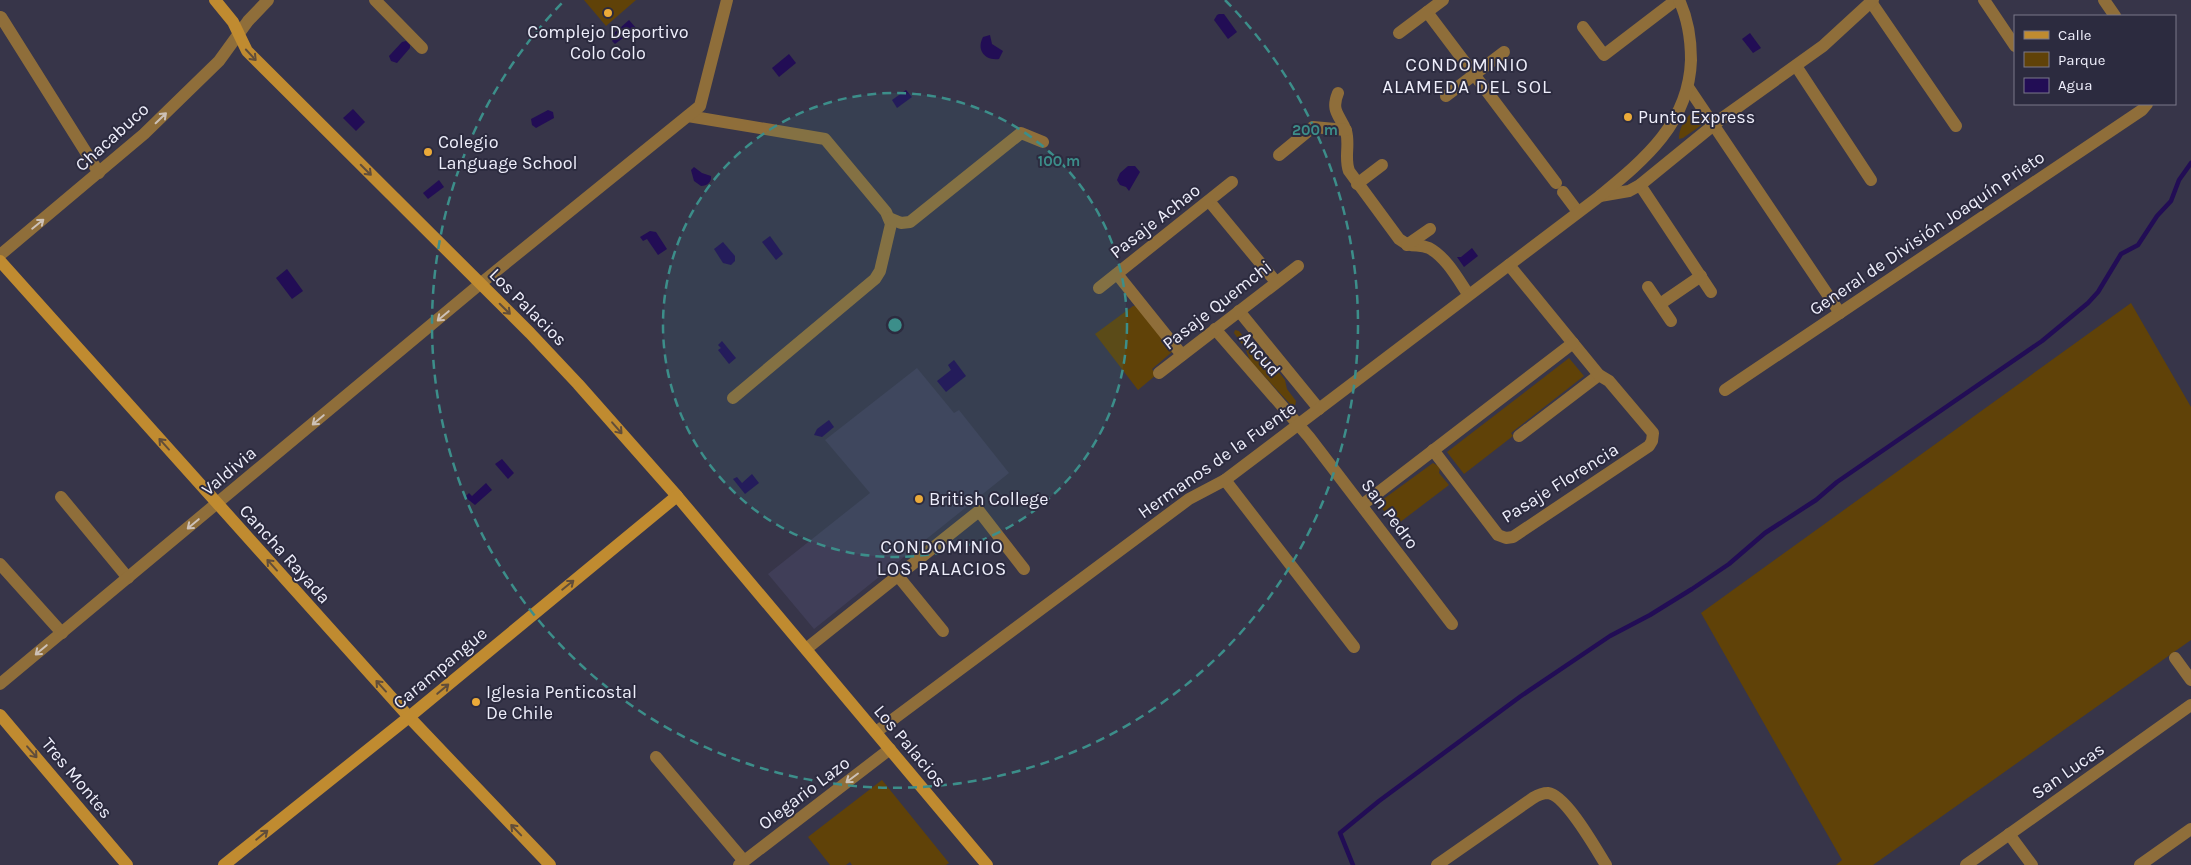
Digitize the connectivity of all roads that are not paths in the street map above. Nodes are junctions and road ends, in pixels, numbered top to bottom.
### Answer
1 (215, 0) edge
2 (268, 0) edge
3 (375, 0) edge
4 (727, 0) edge
5 (1443, 0) edge
6 (1678, 0) edge
7 (1984, 0) edge
8 (2104, 0) edge
9 (1872, 1) edge
10 (1427, 12) junction
11 (2114, 15) edge
12 (1, 18) edge
13 (1583, 27) dead end
14 (1399, 33) dead end
15 (238, 35) junction
16 (2014, 45) edge
17 (422, 48) dead end
18 (1504, 52) dead end
19 (1796, 66) junction
20 (1475, 74) junction
21 (1688, 87) junction
22 (1338, 93) dead end
23 (1446, 96) dead end
24 (2145, 105) edge
25 (688, 116) junction
26 (1714, 125) junction
27 (1956, 126) dead end
28 (1346, 130) junction
29 (1043, 142) dead end
30 (1279, 155) dead end
31 (1382, 165) dead end
32 (100, 173) junction
33 (1871, 180) dead end
34 (1232, 182) dead end
35 (1357, 184) junction
36 (1640, 185) junction
37 (1600, 196) junction
38 (1209, 201) junction
39 (1578, 212) junction
40 (889, 218) junction
41 (1430, 229) dead end
42 (1407, 245) junction
43 (0, 255) edge
44 (0, 261) edge
45 (1509, 265) junction
46 (1298, 266) dead end
47 (1117, 274) junction
48 (1701, 276) junction
49 (1276, 282) junction
50 (480, 284) junction
51 (1648, 287) dead end
52 (1099, 288) dead end
53 (1711, 292) dead end
54 (1468, 294) junction
55 (1660, 304) junction
56 (1239, 311) junction
57 (1840, 313) junction
58 (1671, 321) dead end
59 (1215, 329) junction
60 (1573, 343) junction
61 (1182, 355) junction
62 (1159, 372) dead end
63 (1599, 374) junction
64 (1725, 390) dead end
65 (733, 398) dead end
66 (1319, 409) junction
67 (1298, 425) junction
68 (1519, 436) dead end
69 (1433, 450) junction
70 (1225, 480) junction
71 (677, 496) junction
72 (61, 497) dead end
73 (217, 504) junction
74 (1362, 505) junction
75 (0, 564) edge
76 (1024, 569) dead end
77 (898, 576) junction
78 (128, 578) junction
79 (1452, 624) dead end
80 (943, 631) dead end
81 (62, 632) junction
82 (1354, 647) dead end
83 (806, 650) junction
84 (2175, 658) dead end
85 (2191, 680) edge
86 (0, 684) edge
87 (2191, 705) edge
88 (0, 715) edge
89 (409, 717) junction
90 (876, 732) junction
91 (890, 749) junction
92 (656, 757) dead end
93 (2191, 829) edge
94 (2009, 834) junction
95 (742, 863) edge
96 (127, 865) edge
97 (224, 865) edge
98 (550, 865) edge
99 (987, 865) edge
100 (1437, 865) edge
101 (1606, 865) edge
102 (1966, 865) edge
103 (2032, 865) edge
104 (2140, 865) edge

1 - 15 main road, Los Palacios
2 - 15 street, Chacabuco
3 - 17 street
4 - 25 street, Valdivia
5 - 10 street
6 - 13 street
6 - 21 street, Hermanos de la Fuente
7 - 16 street
8 - 11 street
9 - 19 street
9 - 27 street
10 - 14 street
10 - 20 street
12 - 32 street
32 -> 15 street, Chacabuco
15 -> 50 main road, Los Palacios
18 - 20 street
19 - 26 street
19 - 33 street
20 - 23 street
20 - 39 street
21 - 26 street
21 - 37 street, Hermanos de la Fuente
22 - 28 street
24 - 57 street, General de División Joaquín Prieto
25 - 40 street
25 - 50 street, Valdivia
26 - 36 street
26 - 57 street
28 - 30 street
28 - 35 street
29 - 40 street
31 - 35 street
43 -> 32 street, Chacabuco
34 - 38 street, Pasaje Achao
35 - 42 street
36 - 37 street
36 - 48 street
37 - 39 street, Hermanos de la Fuente
38 - 47 street, Pasaje Achao
38 - 49 street
39 - 45 street, Hermanos de la Fuente
40 - 65 street
41 - 42 street
42 - 54 street
73 -> 44 main road, Cancha Rayada
45 - 54 street, Hermanos de la Fuente
45 - 60 street, Pasaje Florencia
46 - 49 street, Pasaje Quemchi
47 - 52 street, Pasaje Achao
47 - 61 street
48 - 53 street
48 - 55 street
49 - 56 street, Pasaje Quemchi
50 -> 71 main road, Los Palacios
50 -> 73 street, Valdivia
51 - 55 street
54 - 66 street, Hermanos de la Fuente
55 - 58 street
56 - 59 street, Pasaje Quemchi
56 - 66 street, Ancud
57 - 64 street, General de División Joaquín Prieto
59 - 61 street, Pasaje Quemchi
59 - 67 street, Ancud
60 - 63 street, Pasaje Florencia
60 - 69 street
61 - 62 street, Pasaje Quemchi
63 - 68 street
63 - 69 street, Pasaje Florencia
66 - 67 street, Hermanos de la Fuente
67 - 70 street, Hermanos de la Fuente
67 - 74 street, San Pedro
69 - 74 street
70 - 82 street
70 - 90 street, Hermanos de la Fuente
71 - 83 main road, Los Palacios
89 -> 71 main road, Carampangue
72 - 78 street
73 -> 78 street, Valdivia
89 -> 73 main road, Cancha Rayada
74 - 79 street, San Pedro
75 - 81 street
76 - 77 street
77 - 80 street
77 - 83 street
78 - 81 street, Valdivia
81 -> 86 street, Valdivia
83 - 90 main road, Los Palacios
84 - 85 street
87 - 94 street, San Lucas
88 -> 96 main road, Tres Montes
97 -> 89 main road, Carampangue
98 -> 89 main road, Cancha Rayada
90 - 91 main road, Los Palacios
91 -> 95 street, Olegario Lazo
91 - 99 main road, Los Palacios
92 - 95 street
93 - 104 street
94 - 102 street, San Lucas
94 - 103 street
100 - 101 street

